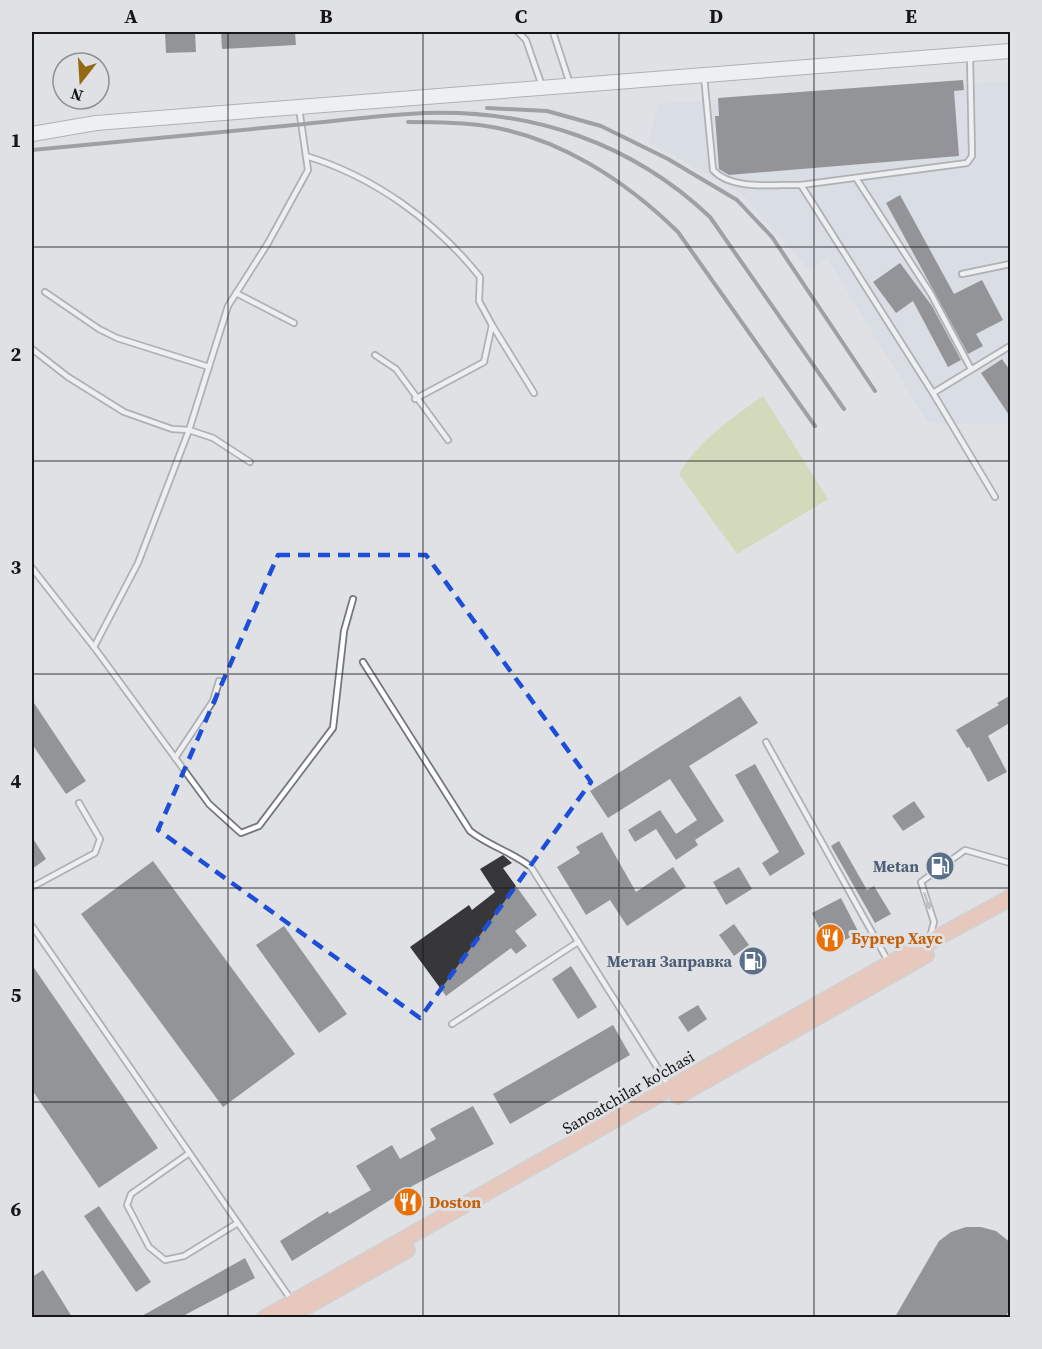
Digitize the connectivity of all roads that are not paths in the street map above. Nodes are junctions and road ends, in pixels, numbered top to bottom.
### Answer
1 (518, 32) edge
2 (553, 32) edge
3 (1011, 51) edge
4 (970, 55) junction
5 (704, 76) junction
6 (571, 86) junction
7 (543, 88) junction
8 (300, 108) junction
9 (32, 134) edge
10 (306, 156) junction
11 (856, 178) junction
12 (801, 185) junction
13 (1011, 264) edge
14 (962, 274) dead end
15 (45, 292) dead end
16 (236, 293) junction
17 (294, 323) dead end
18 (492, 325) junction
19 (1011, 346) edge
20 (32, 349) edge
21 (375, 355) dead end
22 (209, 367) junction
23 (971, 369) junction
24 (534, 393) dead end
25 (933, 393) junction
26 (415, 399) junction
27 (189, 430) junction
28 (448, 440) dead end
29 (250, 462) dead end
30 (995, 498) dead end
31 (32, 568) edge
32 (353, 600) dead end
33 (94, 646) junction
34 (363, 662) dead end
35 (219, 681) dead end
36 (766, 742) dead end
37 (175, 758) junction
38 (79, 803) dead end
39 (1011, 863) edge
40 (32, 887) edge
41 (1011, 898) edge
42 (1011, 909) edge
43 (32, 926) edge
44 (578, 942) junction
45 (929, 942) junction
46 (889, 964) junction
47 (452, 1024) dead end
48 (670, 1089) junction
49 (188, 1154) junction
50 (236, 1224) junction
51 (292, 1310) edge
52 (265, 1317) edge

1 - 7 lane
2 - 6 lane
3 - 4 street
4 - 5 street
4 - 11 lane
5 - 6 street
5 - 12 lane
6 - 7 street
7 - 8 street
8 - 9 street
8 - 10 lane
10 - 16 lane
10 - 18 lane
11 - 12 lane
11 - 23 lane
12 - 25 lane
13 - 14 lane
15 - 22 lane
16 - 17 lane
16 - 22 lane
18 - 24 lane
18 - 26 lane
19 - 23 lane
20 - 27 lane
21 - 26 lane
22 - 27 lane
23 - 25 lane
25 - 30 lane
26 - 28 lane
27 - 29 lane
27 - 33 lane
31 - 33 lane
32 - 37 lane
33 - 37 lane
34 - 44 lane
35 - 37 lane
36 - 46 lane
38 - 40 lane
39 -> 45 lane
41 - 45 main road, Sanoatchilar ko'chasi
42 - 51 main road, Sanoatchilar ko'chasi
43 - 49 lane
44 - 47 lane
44 - 48 lane
45 - 46 main road, Sanoatchilar ko'chasi
46 - 48 main road, Sanoatchilar ko'chasi
48 - 51 main road, Sanoatchilar ko'chasi
49 - 50 lane
49 - 50 lane
50 - 51 lane
51 - 52 main road, Sanoatchilar ko'chasi

